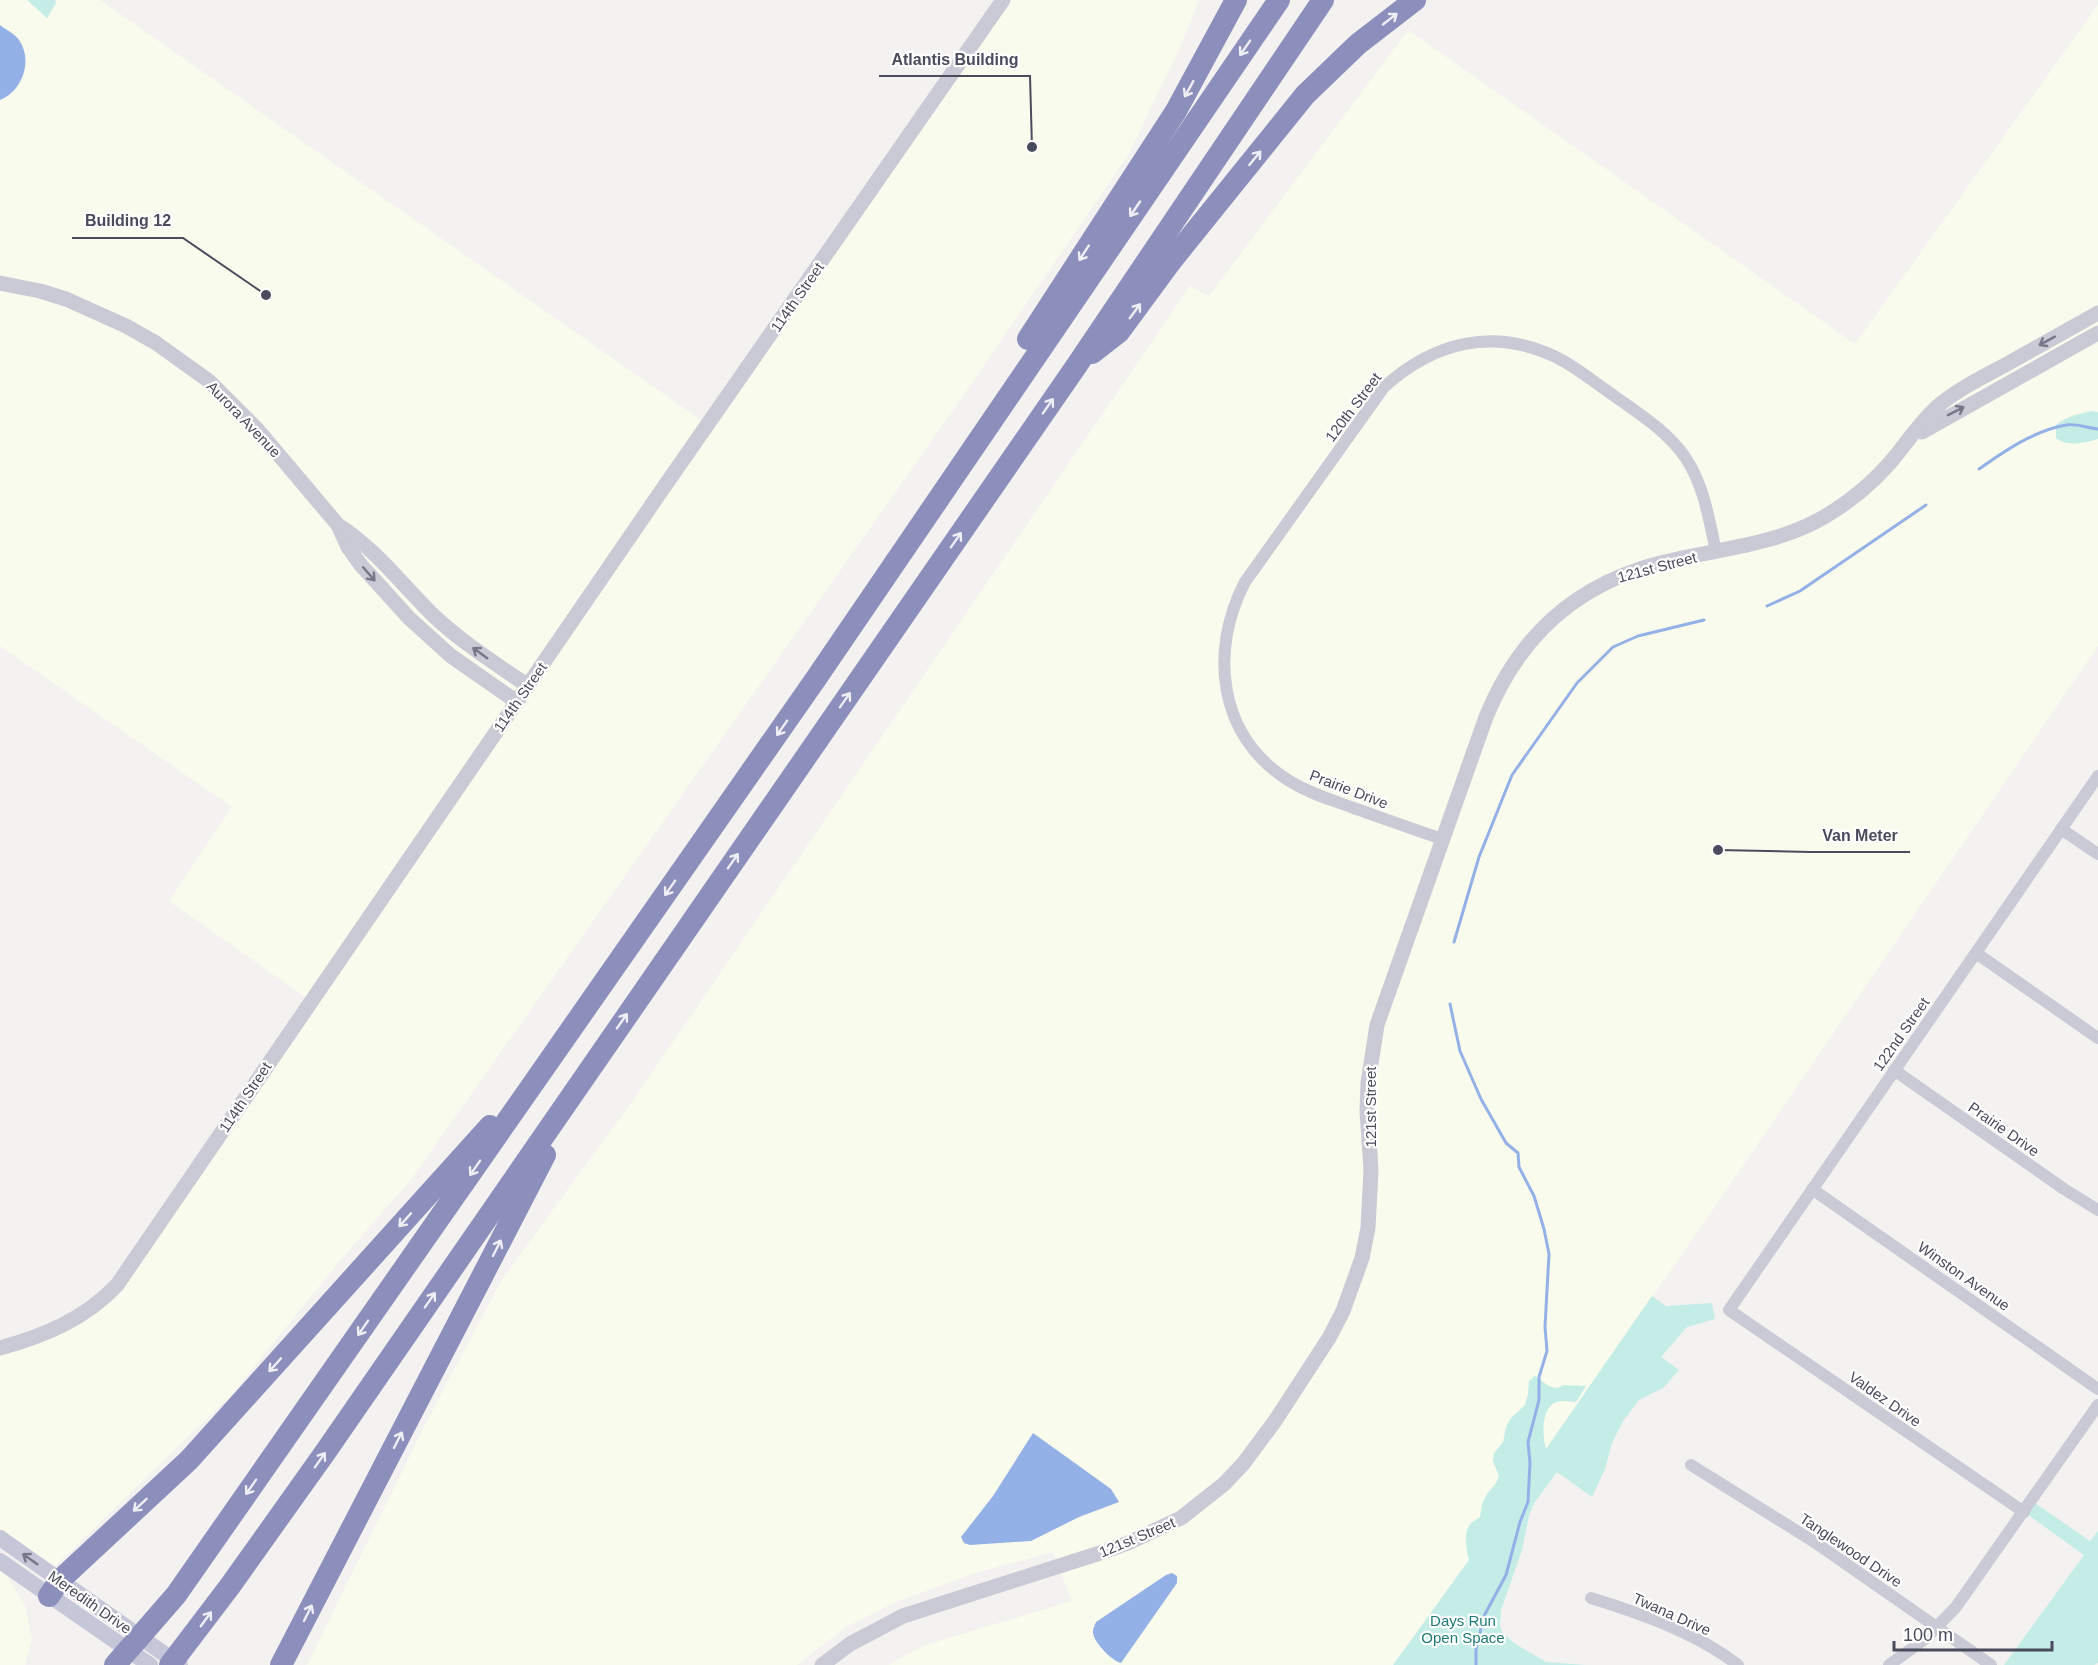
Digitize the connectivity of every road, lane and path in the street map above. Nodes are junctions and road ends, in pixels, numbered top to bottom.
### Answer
1 (1003, 0) edge
2 (1236, 0) edge
3 (1279, 0) edge
4 (1323, 0) edge
5 (1415, 0) edge
6 (0, 283) edge
7 (2098, 313) edge
8 (2098, 333) edge
9 (1077, 365) junction
10 (1906, 441) junction
11 (338, 525) junction
12 (1716, 552) junction
13 (1245, 582) joint
14 (815, 680) junction
15 (528, 686) junction
16 (517, 702) junction
17 (2098, 776) edge
18 (2061, 828) junction
19 (1442, 839) junction
20 (2098, 854) edge
21 (1976, 952) junction
22 (2098, 1038) edge
23 (557, 1052) junction
24 (589, 1069) junction
25 (1894, 1070) junction
26 (1812, 1189) junction
27 (2098, 1210) edge
28 (1730, 1310) joint
29 (0, 1348) edge
30 (2098, 1389) edge
31 (2098, 1406) edge
32 (1691, 1465) dead end
33 (2024, 1512) junction
34 (0, 1538) edge
35 (0, 1561) edge
36 (54, 1588) junction
37 (1591, 1598) dead end
38 (1937, 1627) junction
39 (115, 1665) edge
40 (150, 1665) edge
41 (170, 1665) edge
42 (180, 1665) edge
43 (281, 1665) edge
44 (822, 1665) edge
45 (1738, 1665) edge
46 (1889, 1665) edge
47 (1991, 1665) edge

1 - 15 street, 114th Street
2 -> 14 highway
3 -> 14 highway
4 - 9 highway
9 -> 5 highway
6 - 11 street, Aurora Avenue
7 -> 10 street, 121st Street
10 -> 8 street, 121st Street
24 -> 9 highway
10 - 12 street, 121st Street
15 -> 11 street, Aurora Avenue
11 -> 16 street, Aurora Avenue
12 - 13 street, 120th Street
12 - 19 street, 121st Street
13 - 19 street, Prairie Drive
14 -> 23 highway
15 - 16 street, 114th Street
16 - 29 street, 114th Street
17 - 18 street, 122nd Street
18 - 20 street
18 - 21 street, 122nd Street
19 - 44 street, 121st Street
21 - 22 street
21 - 25 street, 122nd Street
23 -> 36 highway
23 -> 39 highway
41 -> 24 highway
43 -> 24 highway
25 - 26 street, 122nd Street
25 - 27 street, Prairie Drive
26 - 28 street, 122nd Street
26 - 30 street, Winston Avenue
28 - 33 street, Valdez Drive
31 - 33 street
32 - 38 street, Tanglewood Drive
33 - 38 street
36 -> 34 main road, Meredith Drive
35 - 36 main road, Meredith Drive
36 - 40 main road, Meredith Drive
36 - 42 main road, Meredith Drive
37 - 45 street, Twana Drive
38 - 46 street
38 - 47 street, Tanglewood Drive

